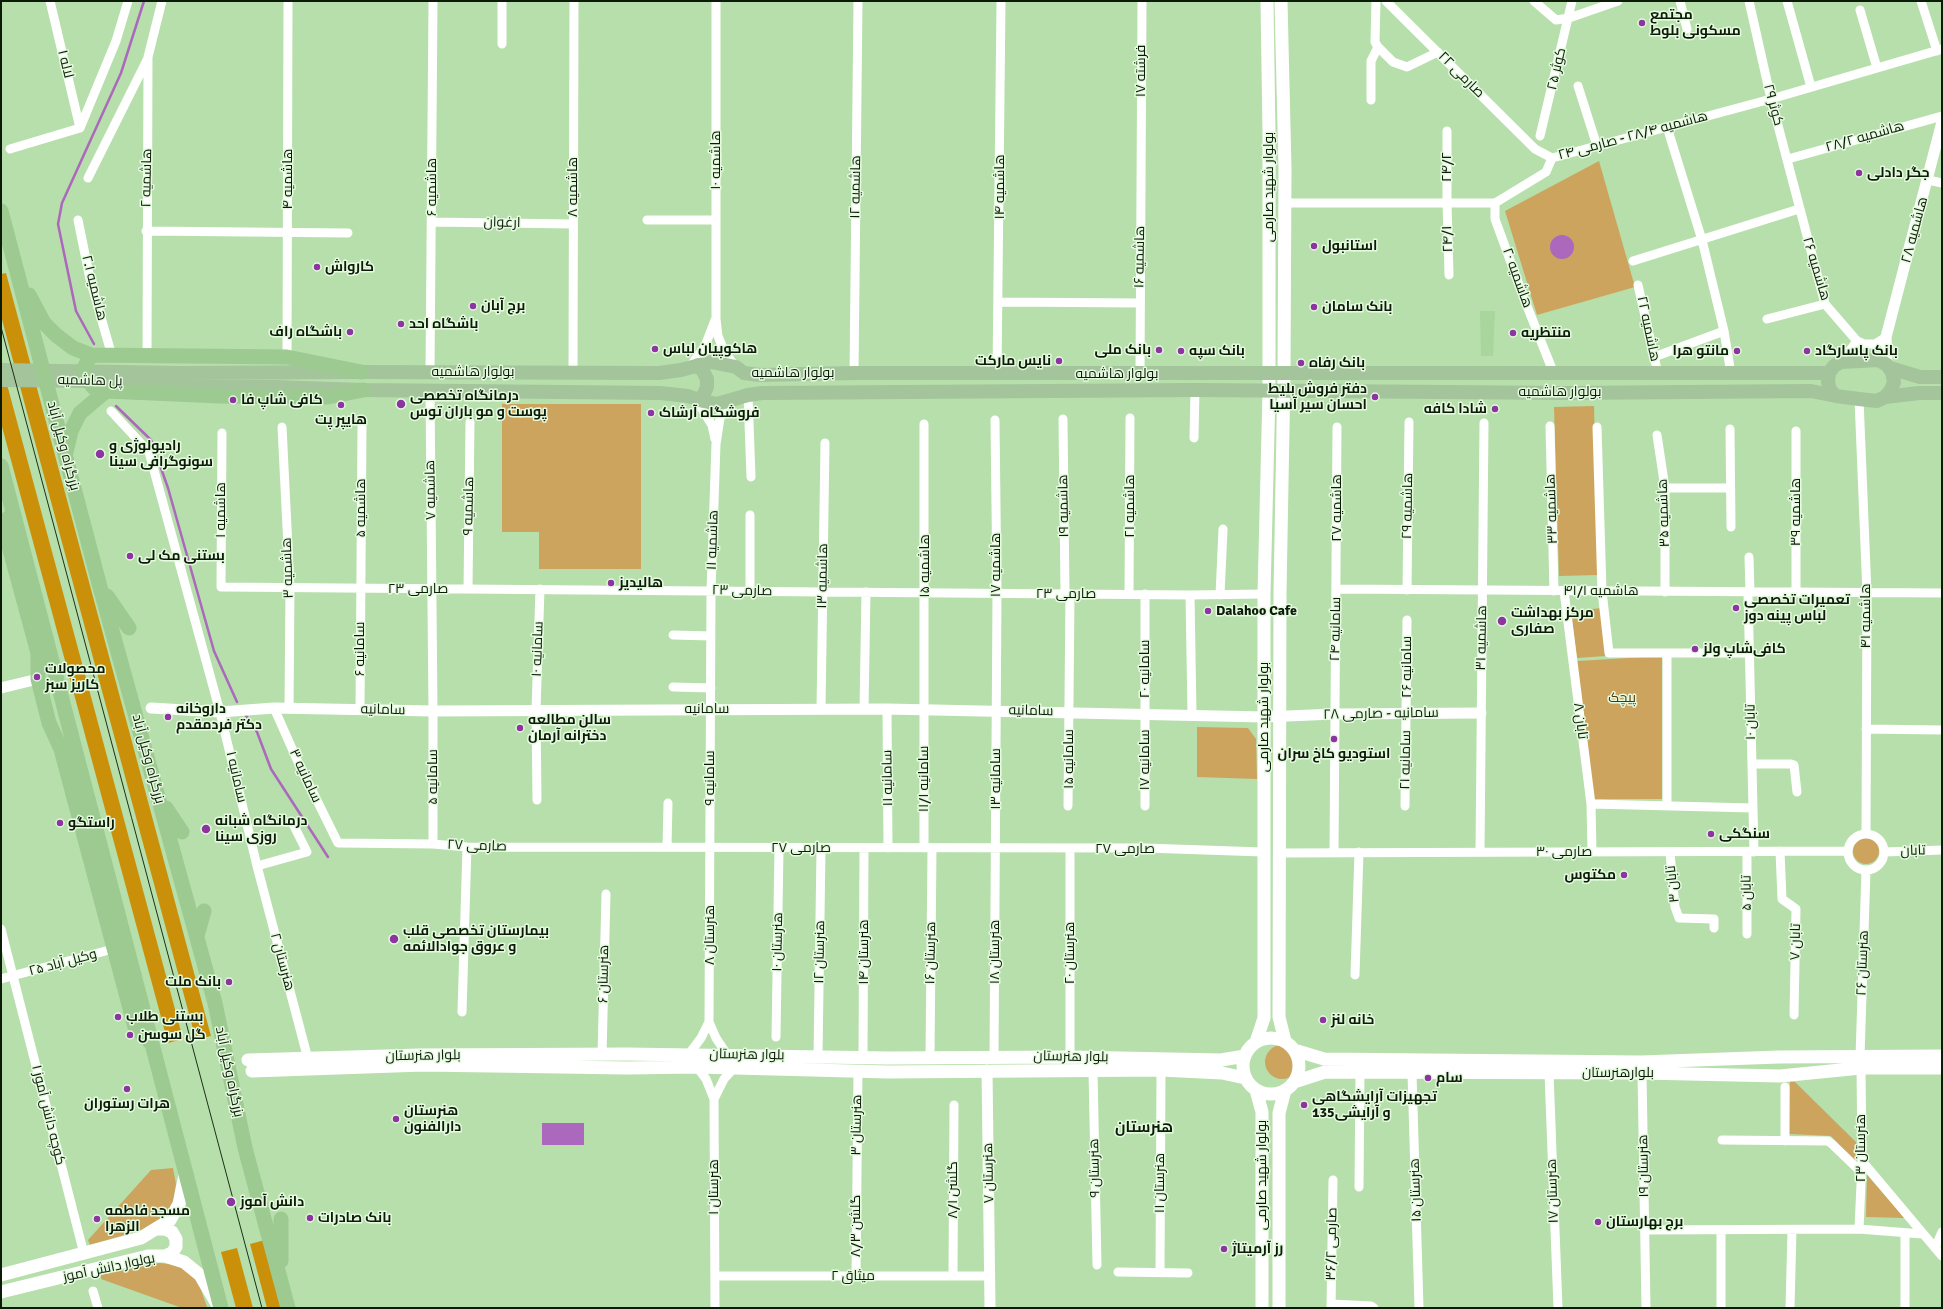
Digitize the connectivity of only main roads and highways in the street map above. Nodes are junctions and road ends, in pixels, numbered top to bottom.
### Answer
1 (1267, 1) edge
2 (1281, 1) edge
3 (1270, 134) junction
4 (1284, 134) junction
5 (1, 211) edge
6 (18, 275) junction
7 (91, 355) junction
8 (1888, 366) junction
9 (693, 367) junction
10 (1, 370) edge
11 (361, 372) junction
12 (1284, 373) junction
13 (1570, 373) junction
14 (1829, 373) junction
15 (948, 374) junction
16 (1268, 374) junction
17 (1942, 377) edge
18 (178, 378) junction
19 (1, 380) edge
20 (363, 390) junction
21 (106, 391) junction
22 (1269, 391) junction
23 (1284, 391) junction
24 (947, 392) junction
25 (1569, 393) junction
26 (1942, 393) edge
27 (1836, 396) junction
28 (1885, 397) junction
29 (694, 398) junction
30 (66, 455) junction
31 (1, 466) edge
32 (3, 478) edge
33 (100, 587) junction
34 (129, 628) dead end
35 (158, 795) junction
36 (182, 832) dead end
37 (204, 911) dead end
38 (197, 937) junction
39 (1256, 1042) junction
40 (152, 1044) junction
41 (1290, 1046) junction
42 (627, 1054) junction
43 (1245, 1056) junction
44 (1942, 1056) edge
45 (1779, 1057) junction
46 (888, 1058) junction
47 (1861, 1062) junction
48 (627, 1068) junction
49 (1942, 1068) edge
50 (888, 1072) junction
51 (1245, 1078) junction
52 (1782, 1082) junction
53 (1290, 1086) junction
54 (1256, 1090) junction
55 (185, 1175) junction
56 (281, 1219) dead end
57 (157, 1229) junction
58 (165, 1256) junction
59 (1, 1275) edge
60 (281, 1280) junction
61 (1, 1292) edge
62 (220, 1308) edge
63 (288, 1308) edge
64 (1262, 1308) edge
65 (1279, 1308) edge

1 - 3 main road, بولوار شهید صارمی
2 - 4 main road, بولوار شهید صارمی
3 - 4 main road
3 - 16 main road, بولوار شهید صارمی
4 - 12 main road, بولوار شهید صارمی
5 - 6 highway, بزرگراه وکیل آباد
6 - 7 highway
6 - 30 highway, بزرگراه وکیل آباد
7 - 11 highway
7 - 21 highway
8 - 14 main road
8 - 17 main road
8 - 28 main road
9 - 11 main road, بولوار هاشمیه
9 - 15 main road, بولوار هاشمیه
9 - 29 main road
10 - 18 main road, پل هاشمیه
11 - 18 main road, بولوار هاشمیه
12 - 13 main road, بولوار هاشمیه
12 - 16 main road, بولوار هاشمیه
12 - 23 main road, بولوار شهید صارمی
13 - 14 main road, بولوار هاشمیه
13 - 25 main road
14 - 27 main road
15 - 16 main road, بولوار هاشمیه
15 - 24 main road
16 - 22 main road, بولوار شهید صارمی
18 - 19 main road, پل هاشمیه
18 - 20 main road, بولوار هاشمیه
20 - 21 highway
20 - 29 main road, بولوار هاشمیه
21 - 30 highway
22 - 23 main road, بولوار هاشمیه
22 - 24 main road, بولوار هاشمیه
22 - 39 main road, بولوار شهید صارمی
23 - 25 main road, بولوار هاشمیه
23 - 41 main road, بولوار شهید صارمی
24 - 29 main road, بولوار هاشمیه
25 - 27 main road, بولوار هاشمیه
26 - 28 main road
27 - 28 main road
30 - 33 highway, بزرگراه وکیل آباد
31 - 32 highway
32 - 40 highway
32 - 40 highway
33 - 34 highway
33 - 35 highway, بزرگراه وکیل آباد
35 - 36 highway
35 - 38 highway, بزرگراه وکیل آباد
37 - 38 highway
38 - 60 highway, بزرگراه وکیل آباد
39 - 41 main road
39 - 43 main road
40 - 55 highway
41 - 45 main road, بلوارهنرستان
41 - 53 main road
42 - 46 main road, بلوار هنرستان
42 - 48 main road
42 - 48 main road, بلوار هنرستان
43 - 46 main road, بلوار هنرستان
43 - 51 main road
44 - 47 main road, بلوارهنرستان
45 - 47 main road, بلوارهنرستان
45 - 52 main road
46 - 50 main road
47 - 49 main road, بلوارهنرستان
47 - 52 main road, بلوارهنرستان
48 - 50 main road, بلوار هنرستان
50 - 51 main road, بلوار هنرستان
51 - 54 main road
52 - 53 main road, بلوارهنرستان
53 - 54 main road
53 - 65 main road, بولوار شهید صارمی
54 - 64 main road, بولوار شهید صارمی
55 - 57 main road, بولوار دانش آموز
55 - 62 highway
56 - 60 highway
57 - 58 main road
57 - 59 main road, بولوار دانش آموز
58 - 61 main road, بولوار دانش آموز
58 - 62 main road, بولوار دانش آموز
60 - 63 highway, بزرگراه وکیل آباد

